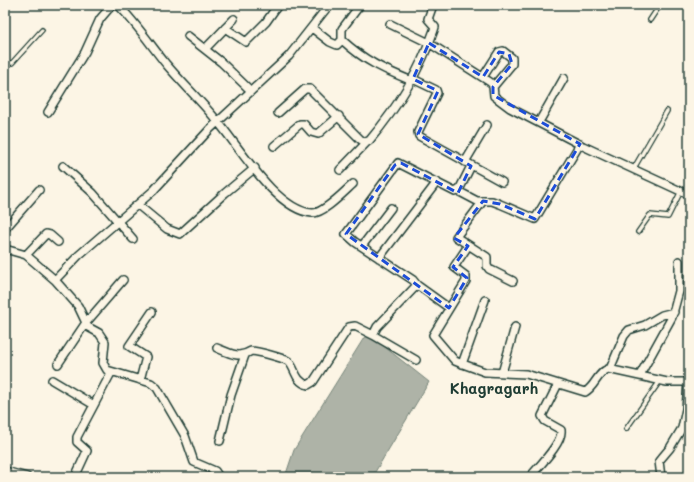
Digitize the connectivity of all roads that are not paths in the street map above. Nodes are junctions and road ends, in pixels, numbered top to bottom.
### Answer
1 (112, 5) edge
2 (118, 5) edge
3 (278, 5) edge
4 (329, 5) edge
5 (360, 5) edge
6 (433, 5) edge
7 (660, 5) edge
8 (234, 19) dead end
9 (650, 20) dead end
10 (390, 24) dead end
11 (225, 28) junction
12 (312, 28) junction
13 (42, 30) dead end
14 (188, 36) dead end
15 (342, 40) junction
16 (429, 43) junction
17 (204, 49) junction
18 (5, 63) edge
19 (483, 77) junction
20 (564, 78) dead end
21 (412, 80) junction
22 (493, 87) junction
23 (250, 90) junction
24 (667, 110) dead end
25 (48, 112) dead end
26 (278, 113) dead end
27 (339, 116) junction
28 (218, 122) junction
29 (539, 122) junction
30 (487, 125) dead end
31 (367, 142) junction
32 (580, 144) junction
33 (274, 146) dead end
34 (468, 164) junction
35 (63, 166) dead end
36 (255, 168) junction
37 (634, 168) junction
38 (340, 170) dead end
39 (437, 182) junction
40 (502, 182) dead end
41 (353, 184) dead end
42 (39, 190) dead end
43 (681, 191) junction
44 (458, 192) junction
45 (689, 195) edge
46 (483, 201) junction
47 (138, 205) junction
48 (391, 208) dead end
49 (118, 222) junction
50 (5, 229) edge
51 (638, 232) dead end
52 (133, 239) dead end
53 (58, 242) dead end
54 (362, 246) junction
55 (468, 246) junction
56 (5, 249) edge
57 (26, 255) junction
58 (380, 258) junction
59 (679, 261) dead end
60 (55, 280) junction
61 (123, 280) dead end
62 (513, 281) dead end
63 (417, 285) junction
64 (485, 300) dead end
65 (449, 308) junction
66 (152, 312) dead end
67 (674, 312) junction
68 (85, 324) junction
69 (515, 327) dead end
70 (373, 335) junction
71 (217, 348) dead end
72 (245, 355) junction
73 (416, 360) dead end
74 (58, 364) dead end
75 (462, 364) junction
76 (610, 369) junction
77 (111, 373) junction
78 (502, 373) junction
79 (640, 375) junction
80 (52, 380) dead end
81 (140, 380) junction
82 (660, 380) junction
83 (688, 382) edge
84 (558, 384) junction
85 (94, 405) junction
86 (626, 429) dead end
87 (220, 441) dead end
88 (5, 471) edge
89 (27, 477) edge
90 (75, 477) edge
91 (219, 477) edge
92 (530, 477) edge
93 (661, 477) edge

1 - 25 street
2 - 28 street
3 - 11 street
4 - 12 street
5 - 15 street
6 - 16 street
7 - 9 lane
8 - 11 street
10 - 16 street
11 - 17 street
12 - 15 street
12 - 23 street
13 - 18 lane
14 - 17 street
15 - 21 street
16 - 19 street
16 - 21 street
17 - 23 street
19 - 22 street
19 - 22 street
20 - 29 street
21 - 31 street
21 - 34 street
22 - 29 street
23 - 28 street
24 - 37 lane
26 - 27 street
27 - 31 street
27 - 33 street
28 - 36 street
28 - 47 street
29 - 32 street
30 - 34 street
31 - 38 street
32 - 37 street
32 - 46 street
34 - 40 street
34 - 44 street
35 - 49 street
36 - 41 street
36 - 47 street
37 - 43 street
39 - 44 street
39 - 54 street
39 - 58 street
42 - 50 street
43 - 45 street
43 - 51 lane
44 - 46 street
46 - 55 street
47 - 49 street
48 - 54 street
49 - 52 street
49 - 60 street
53 - 57 street
54 - 58 street
55 - 62 street
55 - 65 street
56 - 57 street
57 - 60 street
58 - 63 street
59 - 67 street
60 - 68 street
61 - 68 street
63 - 65 street
63 - 70 street
64 - 75 street
65 - 75 street
66 - 81 street
67 - 76 street
67 - 79 street
68 - 74 street
68 - 77 street
69 - 78 street
70 - 72 street
70 - 73 street
71 - 72 street
72 - 87 street
75 - 78 street
76 - 79 street
76 - 84 street
77 - 81 street
77 - 85 street
78 - 84 street
79 - 82 street
80 - 85 street
81 - 91 street
82 - 83 street
82 - 86 lane
83 - 93 street
84 - 92 street
85 - 90 street
88 - 89 street

